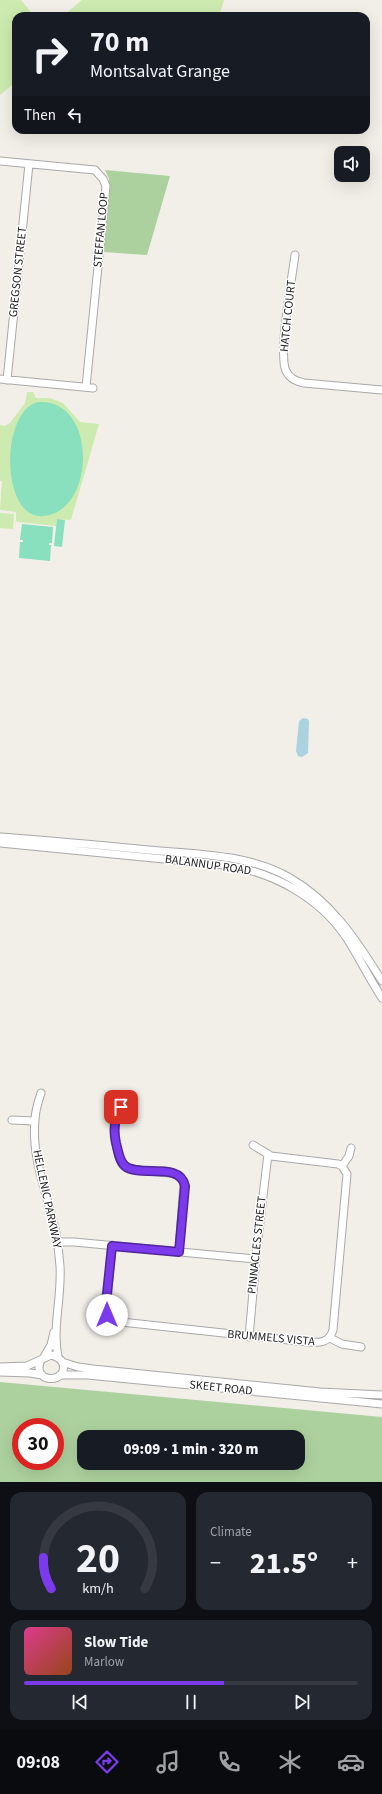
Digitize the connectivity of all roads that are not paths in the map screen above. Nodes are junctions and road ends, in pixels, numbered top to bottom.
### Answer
1 (0, 161) edge
2 (30, 164) junction
3 (295, 255) dead end
4 (3, 380) edge
5 (382, 390) edge
6 (0, 836) edge
7 (0, 843) edge
8 (185, 857) junction
9 (382, 981) edge
10 (382, 998) edge
11 (41, 1094) dead end
12 (121, 1107) dead end
13 (12, 1120) dead end
14 (34, 1121) junction
15 (253, 1145) dead end
16 (351, 1148) dead end
17 (268, 1154) junction
18 (342, 1166) junction
19 (57, 1242) junction
20 (112, 1246) junction
21 (179, 1252) junction
22 (255, 1259) junction
23 (55, 1330) junction
24 (249, 1336) junction
25 (330, 1338) junction
26 (361, 1347) dead end
27 (42, 1359) junction
28 (60, 1360) junction
29 (0, 1367) edge
30 (0, 1372) edge
31 (42, 1375) junction
32 (60, 1375) junction
33 (382, 1395) edge
34 (382, 1404) edge

1 - 2 street, STEFFAN LOOP
2 - 4 street, GREGSON STREET
2 - 4 street, STEFFAN LOOP
3 - 5 street, HATCH COURT
6 - 8 street, BALANNUP ROAD
7 - 8 street, BALANNUP ROAD
8 - 9 street, BALANNUP ROAD
8 - 10 street, BALANNUP ROAD
11 - 14 street, HELLENIC PARKWAY
12 - 21 street
13 - 14 street
14 - 19 street, HELLENIC PARKWAY
15 - 17 street
16 - 18 street
17 - 18 street
17 - 22 street, PINNACLES STREET
18 - 25 street, BRUMMELS VISTA
19 - 20 street
19 - 23 street, HELLENIC PARKWAY
20 - 21 street
20 - 24 street, BRUMMELS VISTA
21 - 22 street
22 - 24 street, PINNACLES STREET
23 - 27 street, HELLENIC PARKWAY
23 - 28 street, HELLENIC PARKWAY
24 - 25 street, BRUMMELS VISTA
25 - 26 street
27 - 28 street
27 - 29 street
27 - 31 street
28 - 32 street
28 - 33 street, SKEET ROAD
30 - 31 street
31 - 32 street
32 - 34 street, SKEET ROAD

